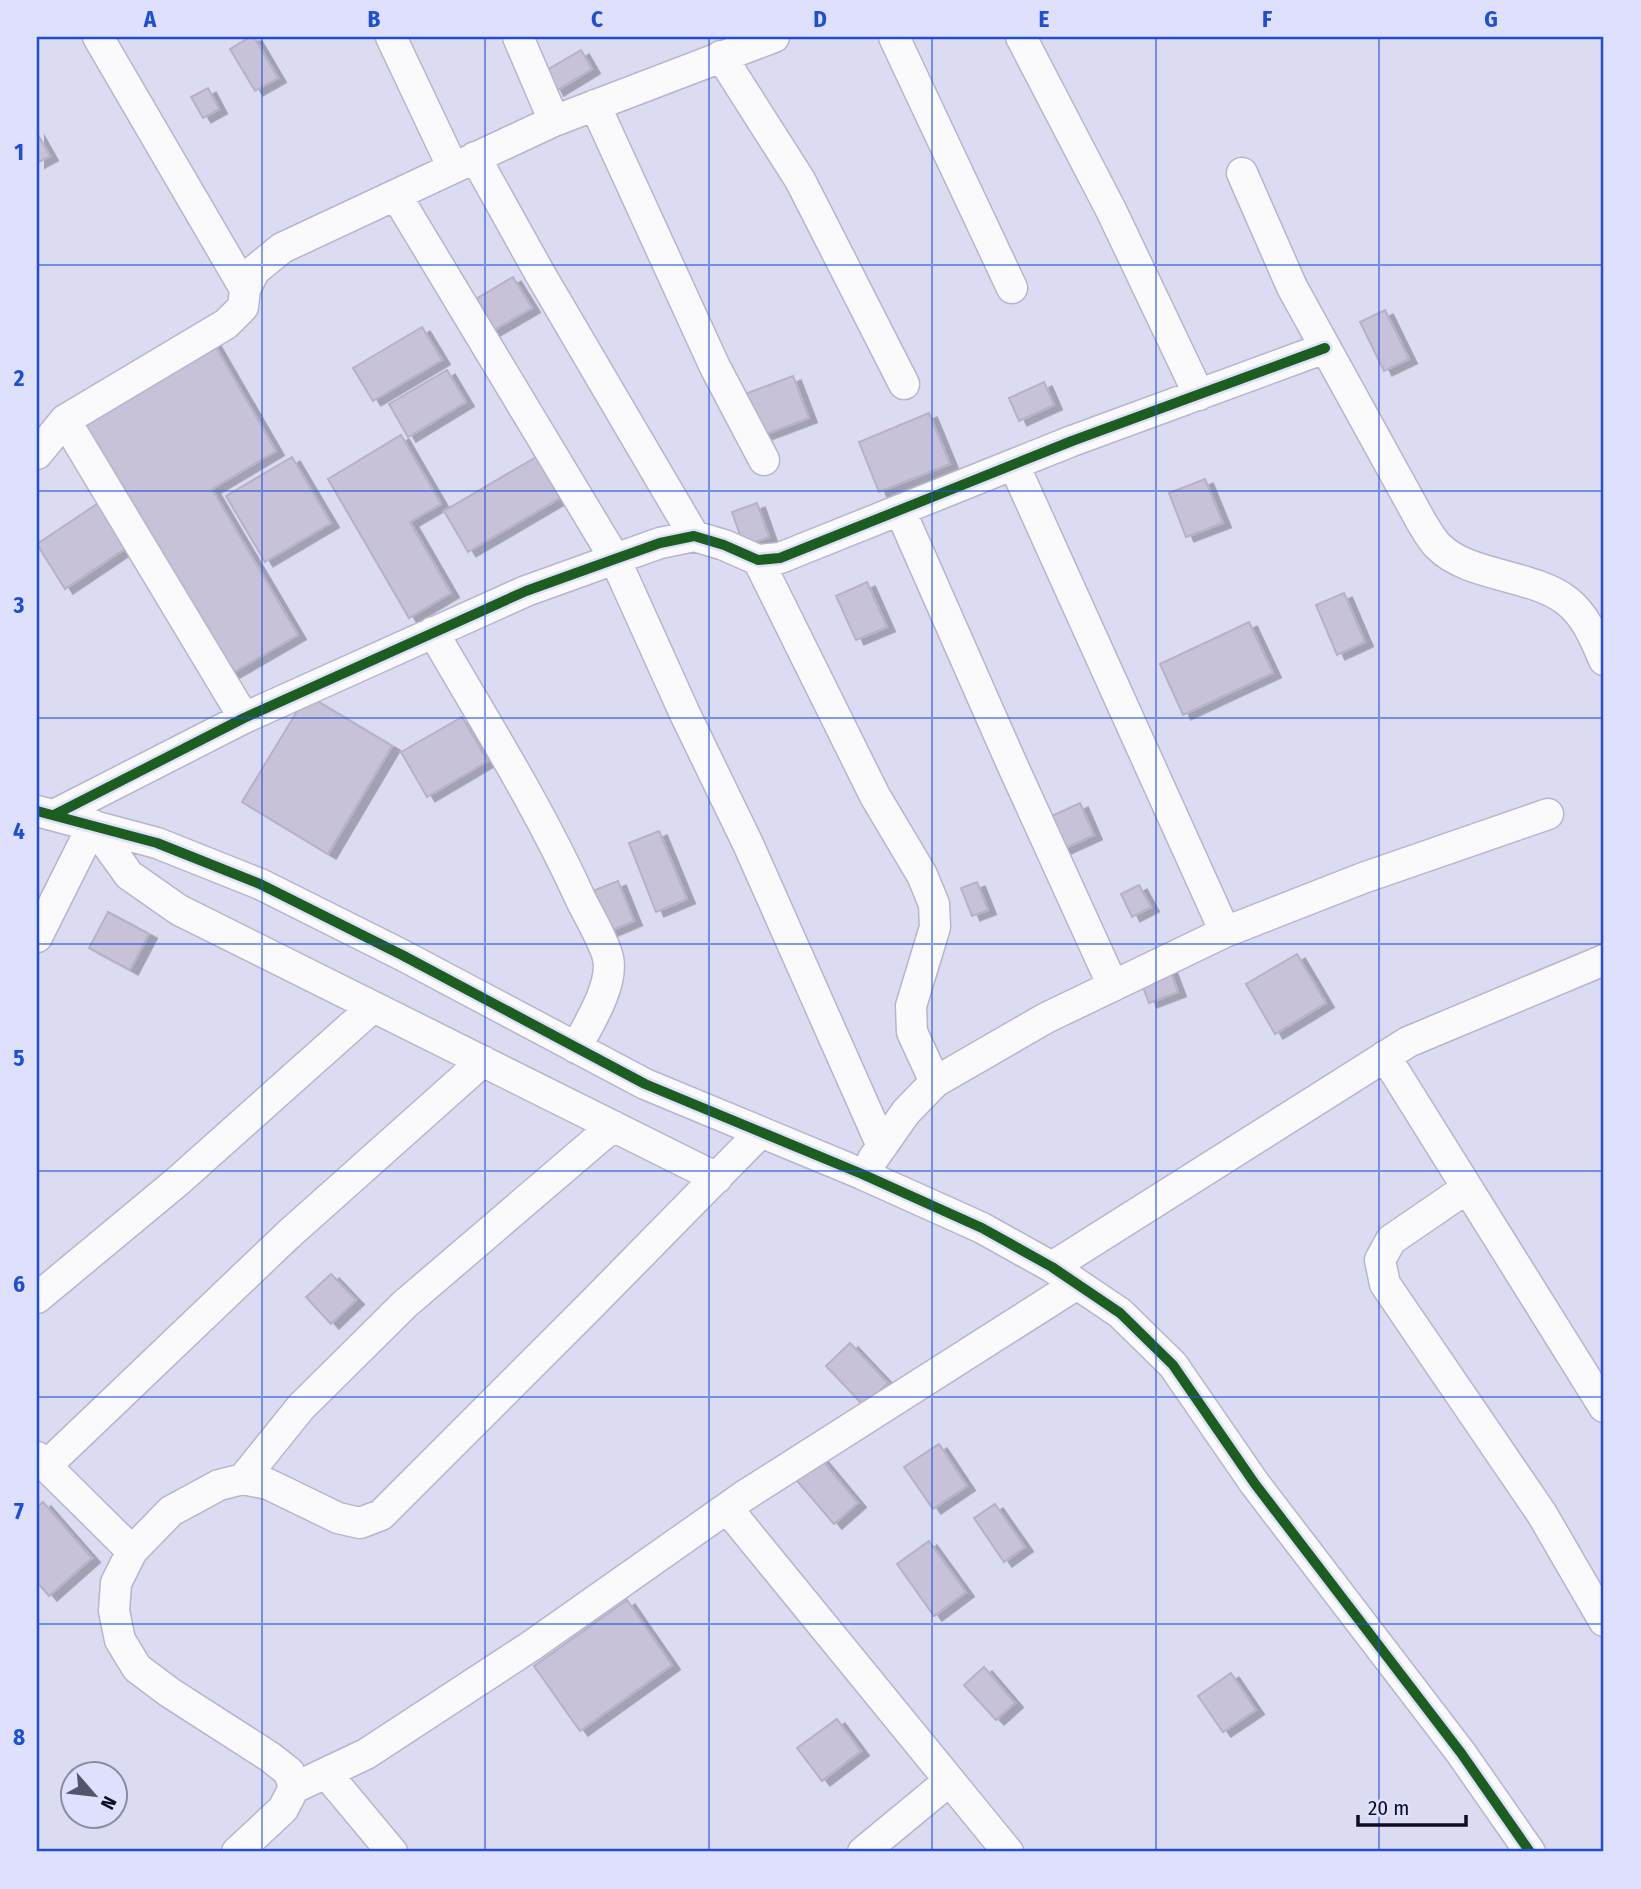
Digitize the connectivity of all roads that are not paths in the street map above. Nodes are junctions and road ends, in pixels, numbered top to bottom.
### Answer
1 (98, 37) edge
2 (391, 37) edge
3 (518, 37) edge
4 (774, 37) edge
5 (894, 37) edge
6 (1021, 37) edge
7 (721, 56) junction
8 (595, 105) junction
9 (554, 121) junction
10 (464, 163) junction
11 (1242, 173) dead end
12 (396, 195) junction
13 (1012, 288) dead end
14 (245, 289) junction
15 (1325, 348) junction
16 (904, 384) dead end
17 (1199, 395) junction
18 (65, 420) junction
19 (37, 454) edge
20 (764, 460) dead end
21 (1014, 465) junction
22 (900, 510) junction
23 (694, 536) junction
24 (615, 559) junction
25 (758, 560) junction
26 (433, 632) junction
27 (1604, 660) edge
28 (244, 718) junction
29 (46, 813) edge
30 (1548, 814) dead end
31 (93, 825) junction
32 (1225, 932) junction
33 (37, 937) edge
34 (1604, 960) edge
35 (1114, 986) junction
36 (373, 1007) junction
37 (576, 1048) junction
38 (1385, 1056) junction
39 (483, 1061) junction
40 (934, 1083) junction
41 (613, 1126) junction
42 (761, 1132) junction
43 (882, 1146) junction
44 (862, 1174) junction
45 (717, 1178) junction
46 (1467, 1188) junction
47 (1052, 1267) junction
48 (1077, 1284) junction
49 (37, 1298) edge
50 (1604, 1407) edge
51 (42, 1461) edge
52 (243, 1479) junction
53 (727, 1508) junction
54 (132, 1551) junction
55 (1604, 1620) edge
56 (326, 1773) junction
57 (949, 1781) junction
58 (294, 1788) junction
59 (237, 1852) edge
60 (392, 1852) edge
61 (863, 1852) edge
62 (1007, 1852) edge
63 (1530, 1852) edge

1 - 14 street
2 - 10 street
3 - 9 street
4 - 7 street
5 - 13 street
6 - 17 street
7 - 8 street
7 - 16 street
8 - 9 street
8 - 20 street
9 - 10 street
10 - 12 street
10 - 23 street
11 - 15 street
12 - 14 street
12 - 24 street
14 - 18 street
15 - 17 street
15 - 27 street
17 - 21 street
18 - 19 street
18 - 28 street
21 - 22 street
21 - 32 street
22 - 25 street
22 - 35 street
23 - 24 street
23 - 25 street
24 - 26 street
24 - 43 street
25 - 40 street
26 - 28 street
26 - 37 street
28 - 29 street
29 - 31 street
30 - 32 street
31 - 33 street
31 - 36 street
31 - 37 street
32 - 35 street
34 - 38 street
35 - 40 street
36 - 39 street
36 - 49 street
37 - 42 street
38 - 46 street
38 - 47 street
39 - 41 street
39 - 51 street
40 - 43 street
41 - 45 street
41 - 52 street
42 - 44 street
42 - 45 street
43 - 44 street
44 - 47 street
45 - 52 street
46 - 50 street
46 - 55 street
47 - 48 street
48 - 53 street
48 - 63 street
51 - 54 street
52 - 54 street
53 - 56 street
53 - 57 street
54 - 58 street
56 - 58 street
56 - 60 street
57 - 61 street
57 - 62 street
58 - 59 street

